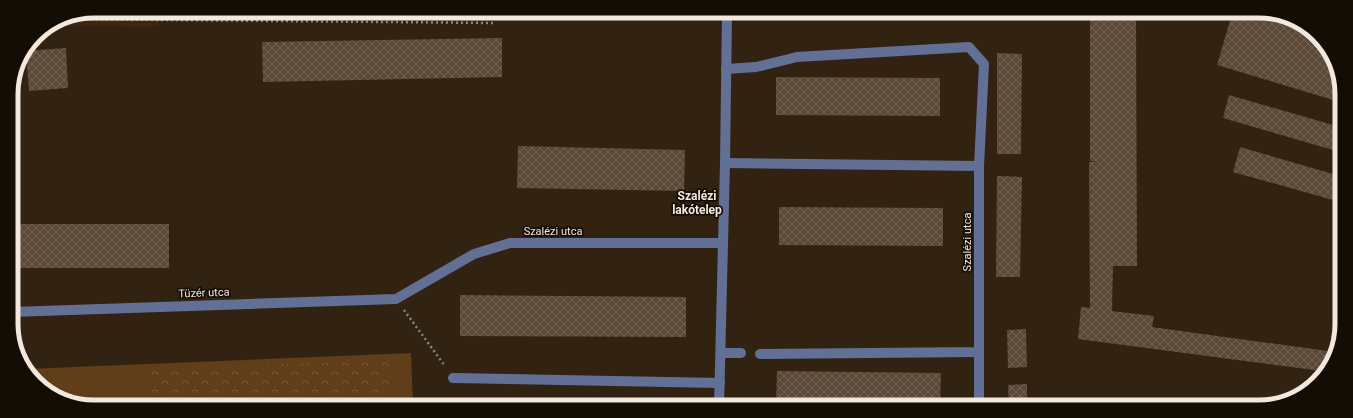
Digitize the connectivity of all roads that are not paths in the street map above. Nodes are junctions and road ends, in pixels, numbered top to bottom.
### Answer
1 (726, 18) edge
2 (726, 68) junction
3 (725, 163) junction
4 (979, 166) junction
5 (723, 243) junction
6 (396, 299) joint
7 (18, 312) edge
8 (979, 352) junction
9 (721, 353) junction
10 (741, 353) dead end
11 (760, 354) dead end
12 (453, 378) road end
13 (720, 384) junction
14 (719, 400) edge
15 (979, 400) edge

1 - 2 street
2 - 3 street
2 - 4 street, Szalézi utca
3 - 4 street
3 - 5 street
4 - 8 street, Szalézi utca
5 - 6 street, Szalézi utca
5 - 9 street
6 - 7 street, Tüzér utca
8 - 11 street
8 - 15 street, Szalézi utca
9 - 10 street
9 - 13 street
12 - 13 street
13 - 14 street

